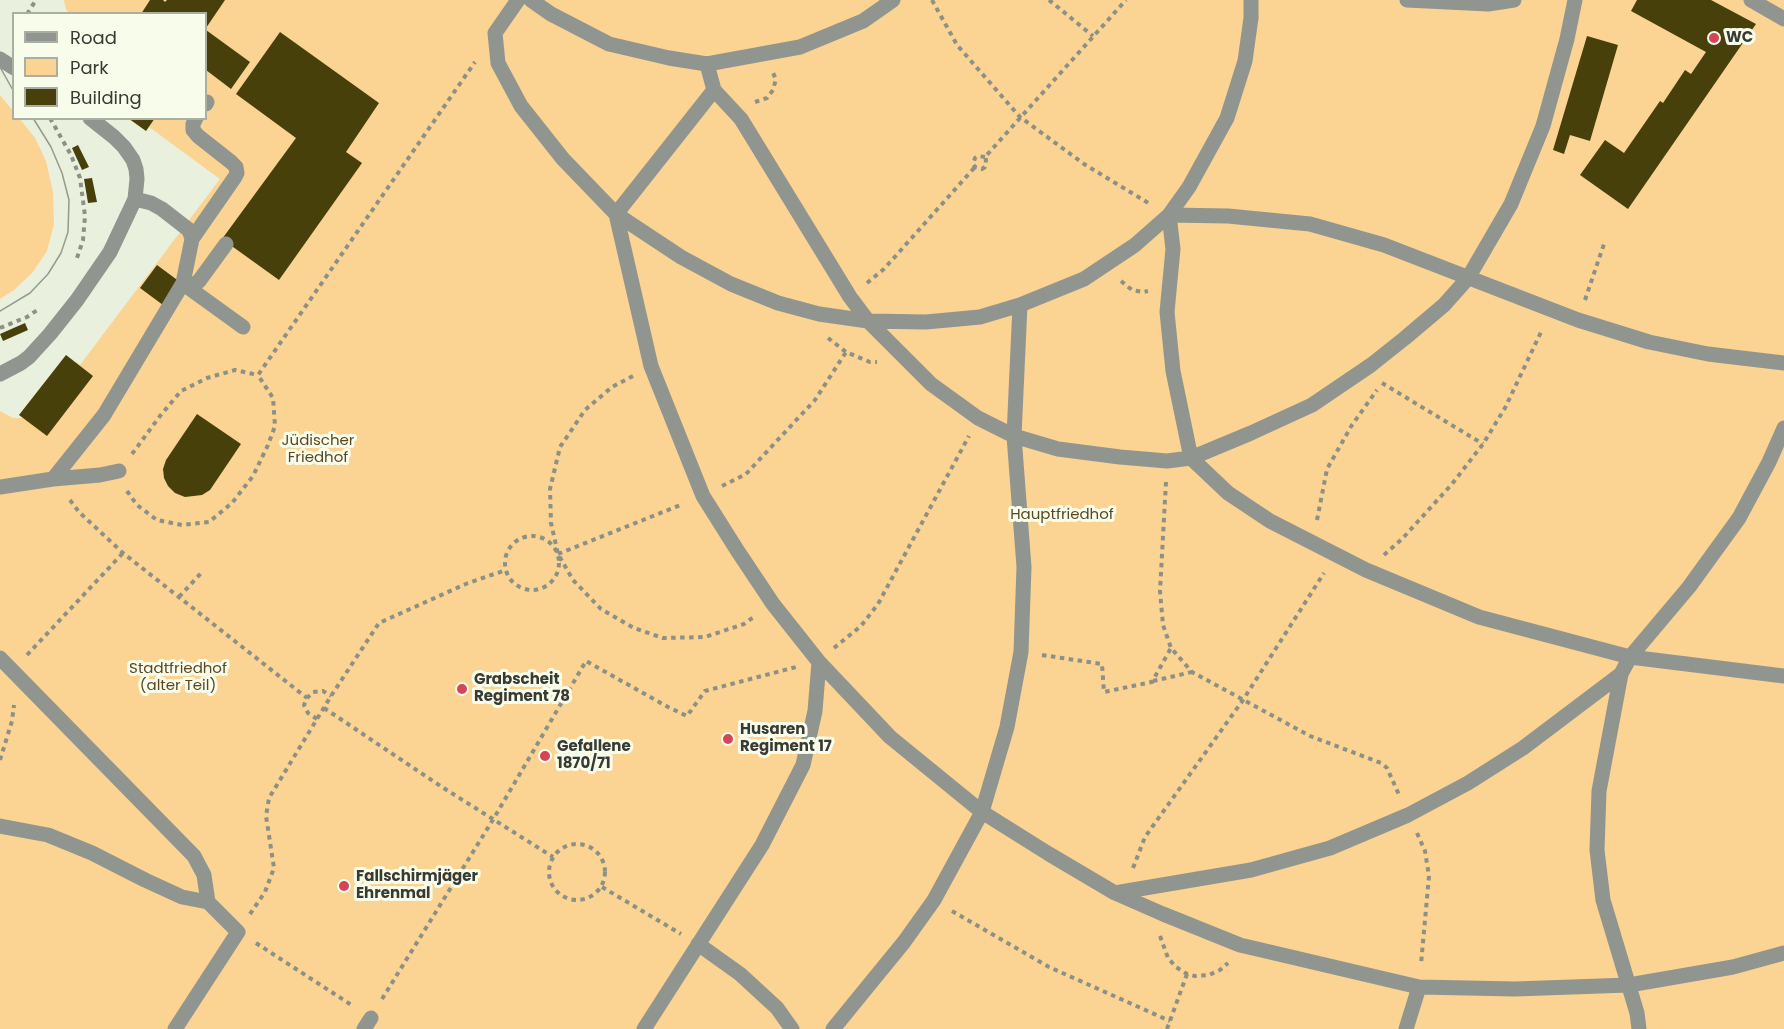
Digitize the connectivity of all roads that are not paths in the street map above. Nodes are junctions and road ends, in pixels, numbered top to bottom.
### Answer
1 (518, 0) edge
2 (531, 0) edge
3 (892, 0) edge
4 (1251, 0) edge
5 (1407, 0) edge
6 (1514, 0) edge
7 (1575, 0) edge
8 (1751, 0) edge
9 (1784, 19) edge
10 (707, 64) junction
11 (714, 90) junction
12 (93, 120) edge
13 (195, 120) edge
14 (135, 199) junction
15 (616, 214) junction
16 (1169, 215) junction
17 (192, 239) junction
18 (226, 244) dead end
19 (1468, 278) junction
20 (186, 286) junction
21 (1020, 305) junction
22 (868, 321) junction
23 (243, 327) dead end
24 (1784, 363) edge
25 (0, 374) edge
26 (1784, 428) edge
27 (1014, 436) junction
28 (1191, 458) junction
29 (119, 471) road end
30 (53, 479) junction
31 (0, 487) edge
32 (1630, 657) junction
33 (0, 658) edge
34 (819, 662) junction
35 (1621, 674) junction
36 (1784, 676) edge
37 (982, 812) junction
38 (0, 826) edge
39 (1115, 893) junction
40 (208, 902) junction
41 (698, 944) junction
42 (1784, 953) edge
43 (1629, 985) junction
44 (1419, 987) junction
45 (175, 1029) edge
46 (644, 1029) edge
47 (792, 1029) edge
48 (833, 1029) edge
49 (1406, 1029) edge
50 (1639, 1029) edge

1 - 15 lane
2 - 10 lane
3 - 10 lane
4 - 16 lane
5 - 6 lane
7 - 19 lane
8 - 9 lane
10 - 11 lane
11 - 15 lane
11 - 22 lane
12 - 14 lane
13 - 17 lane
14 - 17 lane
14 - 25 lane
15 - 22 lane
15 - 34 lane
16 - 19 lane
16 - 21 lane
16 - 28 lane
17 - 20 lane
18 - 20 lane
19 - 24 lane
19 - 28 lane
20 - 23 lane
20 - 30 lane
21 - 22 lane
21 - 27 lane
22 - 27 lane
26 - 32 lane
27 - 28 lane
27 - 37 lane
28 - 32 lane
29 - 30 lane
30 - 31 lane
32 - 35 lane
32 - 36 lane
33 - 40 lane
34 - 37 lane
34 - 41 lane
35 - 39 lane
35 - 43 lane
37 - 39 lane
37 - 48 lane
38 - 40 lane
39 - 44 lane
40 - 45 lane
41 - 46 lane
41 - 47 lane
42 - 43 lane
43 - 44 lane
43 - 50 lane
44 - 49 lane

